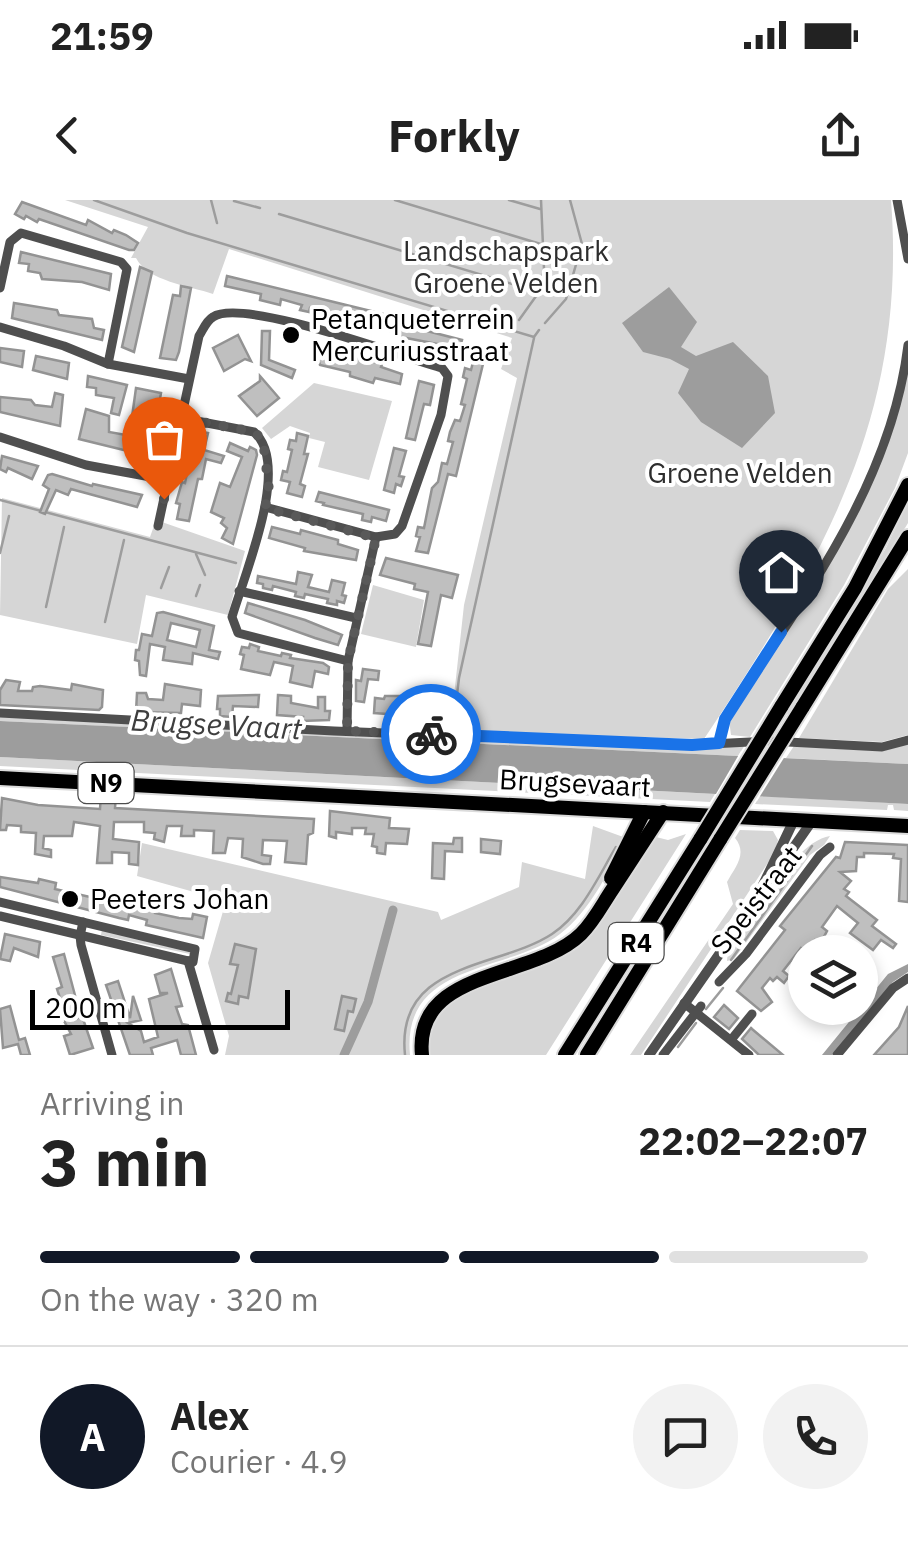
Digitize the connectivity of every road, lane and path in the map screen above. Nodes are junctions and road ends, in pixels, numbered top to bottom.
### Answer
1 (897, 200) edge
2 (908, 259) edge
3 (0, 288) edge
4 (0, 328) edge
5 (908, 345) edge
6 (108, 364) junction
7 (189, 379) junction
8 (181, 418) junction
9 (0, 437) edge
10 (167, 480) junction
11 (908, 485) edge
12 (265, 508) junction
13 (158, 526) dead end
14 (908, 537) edge
15 (376, 538) junction
16 (239, 591) junction
17 (356, 618) junction
18 (348, 661) junction
19 (0, 713) edge
20 (347, 731) junction
21 (908, 740) edge
22 (719, 743) junction
23 (0, 778) edge
24 (644, 812) junction
25 (663, 812) junction
26 (794, 820) junction
27 (812, 821) junction
28 (908, 826) edge
29 (830, 847) dead end
30 (762, 890) junction
31 (0, 902) edge
32 (0, 916) edge
33 (84, 922) junction
34 (80, 936) junction
35 (716, 956) junction
36 (188, 961) junction
37 (731, 970) junction
38 (908, 978) edge
39 (718, 982) dead end
40 (684, 1003) junction
41 (698, 1009) junction
42 (752, 1014) dead end
43 (730, 1040) junction
44 (574, 1041) junction
45 (214, 1050) dead end
46 (112, 1055) edge
47 (420, 1055) edge
48 (557, 1055) edge
49 (566, 1055) edge
50 (587, 1055) edge
51 (649, 1055) edge
52 (663, 1055) edge
53 (749, 1055) edge
54 (837, 1055) edge

1 - 2 street
3 - 6 street
4 - 6 street
5 - 22 street
6 - 7 street
7 - 8 street
7 - 15 street
8 - 10 street
8 - 12 street
9 - 10 street
10 - 13 street
11 - 44 main road, R4, bridge
12 - 15 street
12 - 16 street
14 - 50 main road, R4, bridge
15 - 17 street
16 - 17 street
16 - 18 street
17 - 18 street
18 - 20 street
19 - 20 street
20 - 22 street
21 - 22 street
23 - 24 main road, Brugsevaart / N9
24 - 25 main road, Brugsevaart / N9
24 - 47 main road
25 - 26 main road, Brugsevaart / N9
25 - 47 main road
26 - 27 main road, Brugsevaart / N9
26 - 30 street, Speistraat
27 - 28 main road, Brugsevaart / N9
27 - 30 street, Speistraat
29 - 37 street, Speistraat
30 - 35 street, Speistraat
31 - 33 street
32 - 34 street
33 - 34 street
33 - 36 street
34 - 36 street
34 - 46 street
35 - 37 street
35 - 40 street, Speistraat
36 - 45 street
37 - 39 street, Speistraat
38 - 54 street
40 - 41 street
40 - 51 street, Speistraat
41 - 43 street
41 - 52 street
42 - 43 street
43 - 53 street
44 - 48 main road
44 - 49 main road, R4

